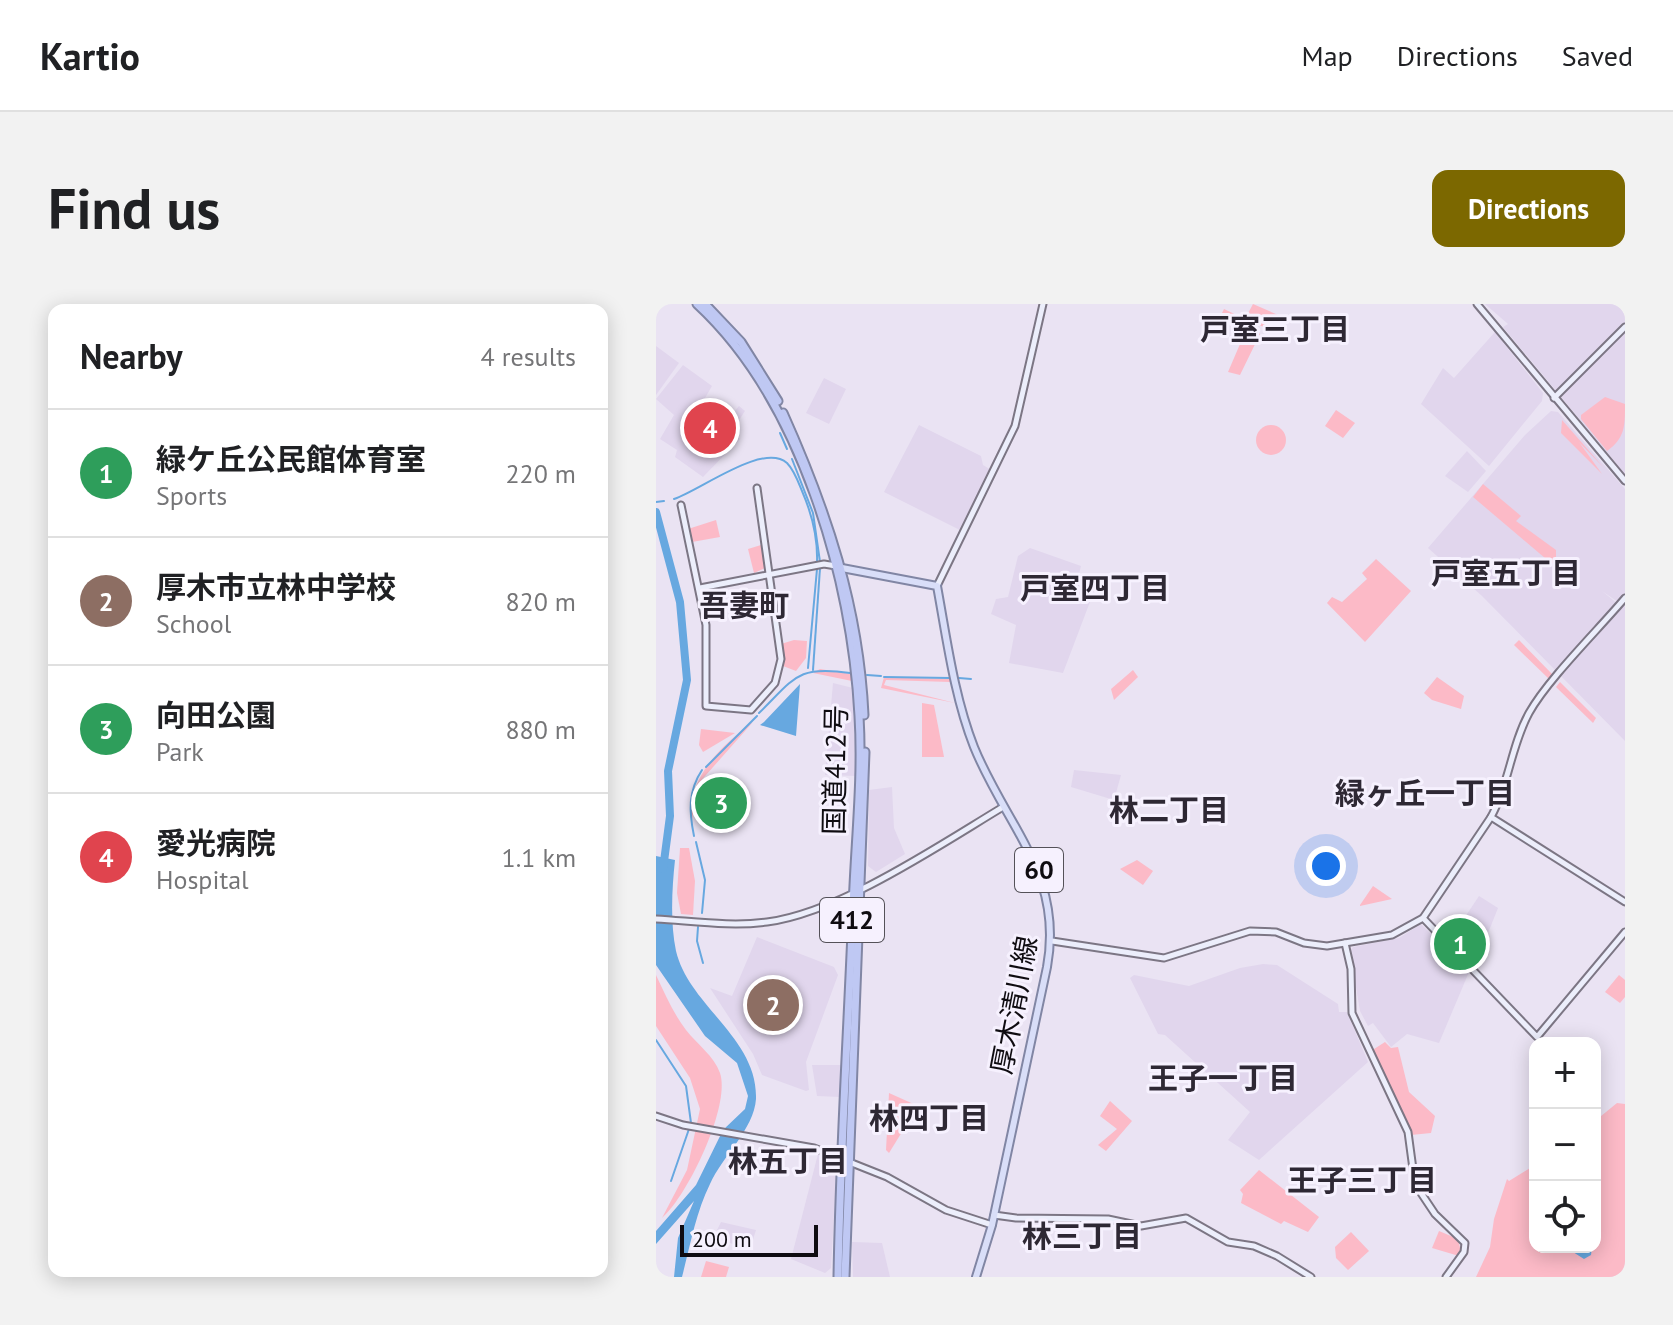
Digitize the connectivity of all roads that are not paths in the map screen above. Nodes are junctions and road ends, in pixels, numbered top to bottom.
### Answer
1 (697, 304) edge
2 (705, 304) edge
3 (1043, 304) edge
4 (1477, 304) edge
5 (1625, 327) edge
6 (1554, 398) junction
7 (1625, 481) edge
8 (757, 488) dead end
9 (681, 505) dead end
10 (839, 567) junction
11 (768, 574) junction
12 (937, 586) junction
13 (700, 588) junction
14 (1625, 598) edge
15 (1003, 807) junction
16 (1491, 817) junction
17 (857, 890) junction
18 (1625, 902) edge
19 (1423, 918) junction
20 (656, 919) edge
21 (1625, 932) edge
22 (1052, 941) junction
23 (1345, 943) junction
24 (656, 1116) edge
25 (846, 1161) junction
26 (994, 1215) junction
27 (992, 1225) junction
28 (838, 1277) edge
29 (845, 1277) edge
30 (976, 1277) edge
31 (1311, 1277) edge
32 (1446, 1277) edge

1 - 10 highway, 国道412号 / 412
2 - 10 highway, 国道412号 / 412
3 - 12 street
4 - 6 street
5 - 6 street
6 - 7 street
8 - 11 street
9 - 13 street
10 - 11 street
10 - 12 main road
10 - 17 highway, 国道412号 / 412
11 - 13 street
11 - 13 street
12 - 15 main road, 厚木清川線 / 60
14 - 16 street
15 - 17 street
15 - 22 main road, 厚木清川線 / 60
16 - 18 street
16 - 19 street
17 - 20 street
17 - 25 highway, 国道412号 / 412
19 - 21 street
19 - 23 street
22 - 23 street
22 - 26 main road, 厚木清川線 / 60
23 - 32 street
24 - 25 street
25 - 27 street
25 - 28 highway, 国道412号 / 412
25 - 29 highway, 国道412号 / 412
26 - 27 main road, 厚木清川線 / 60
26 - 31 street
27 - 30 main road, 厚木清川線 / 60

